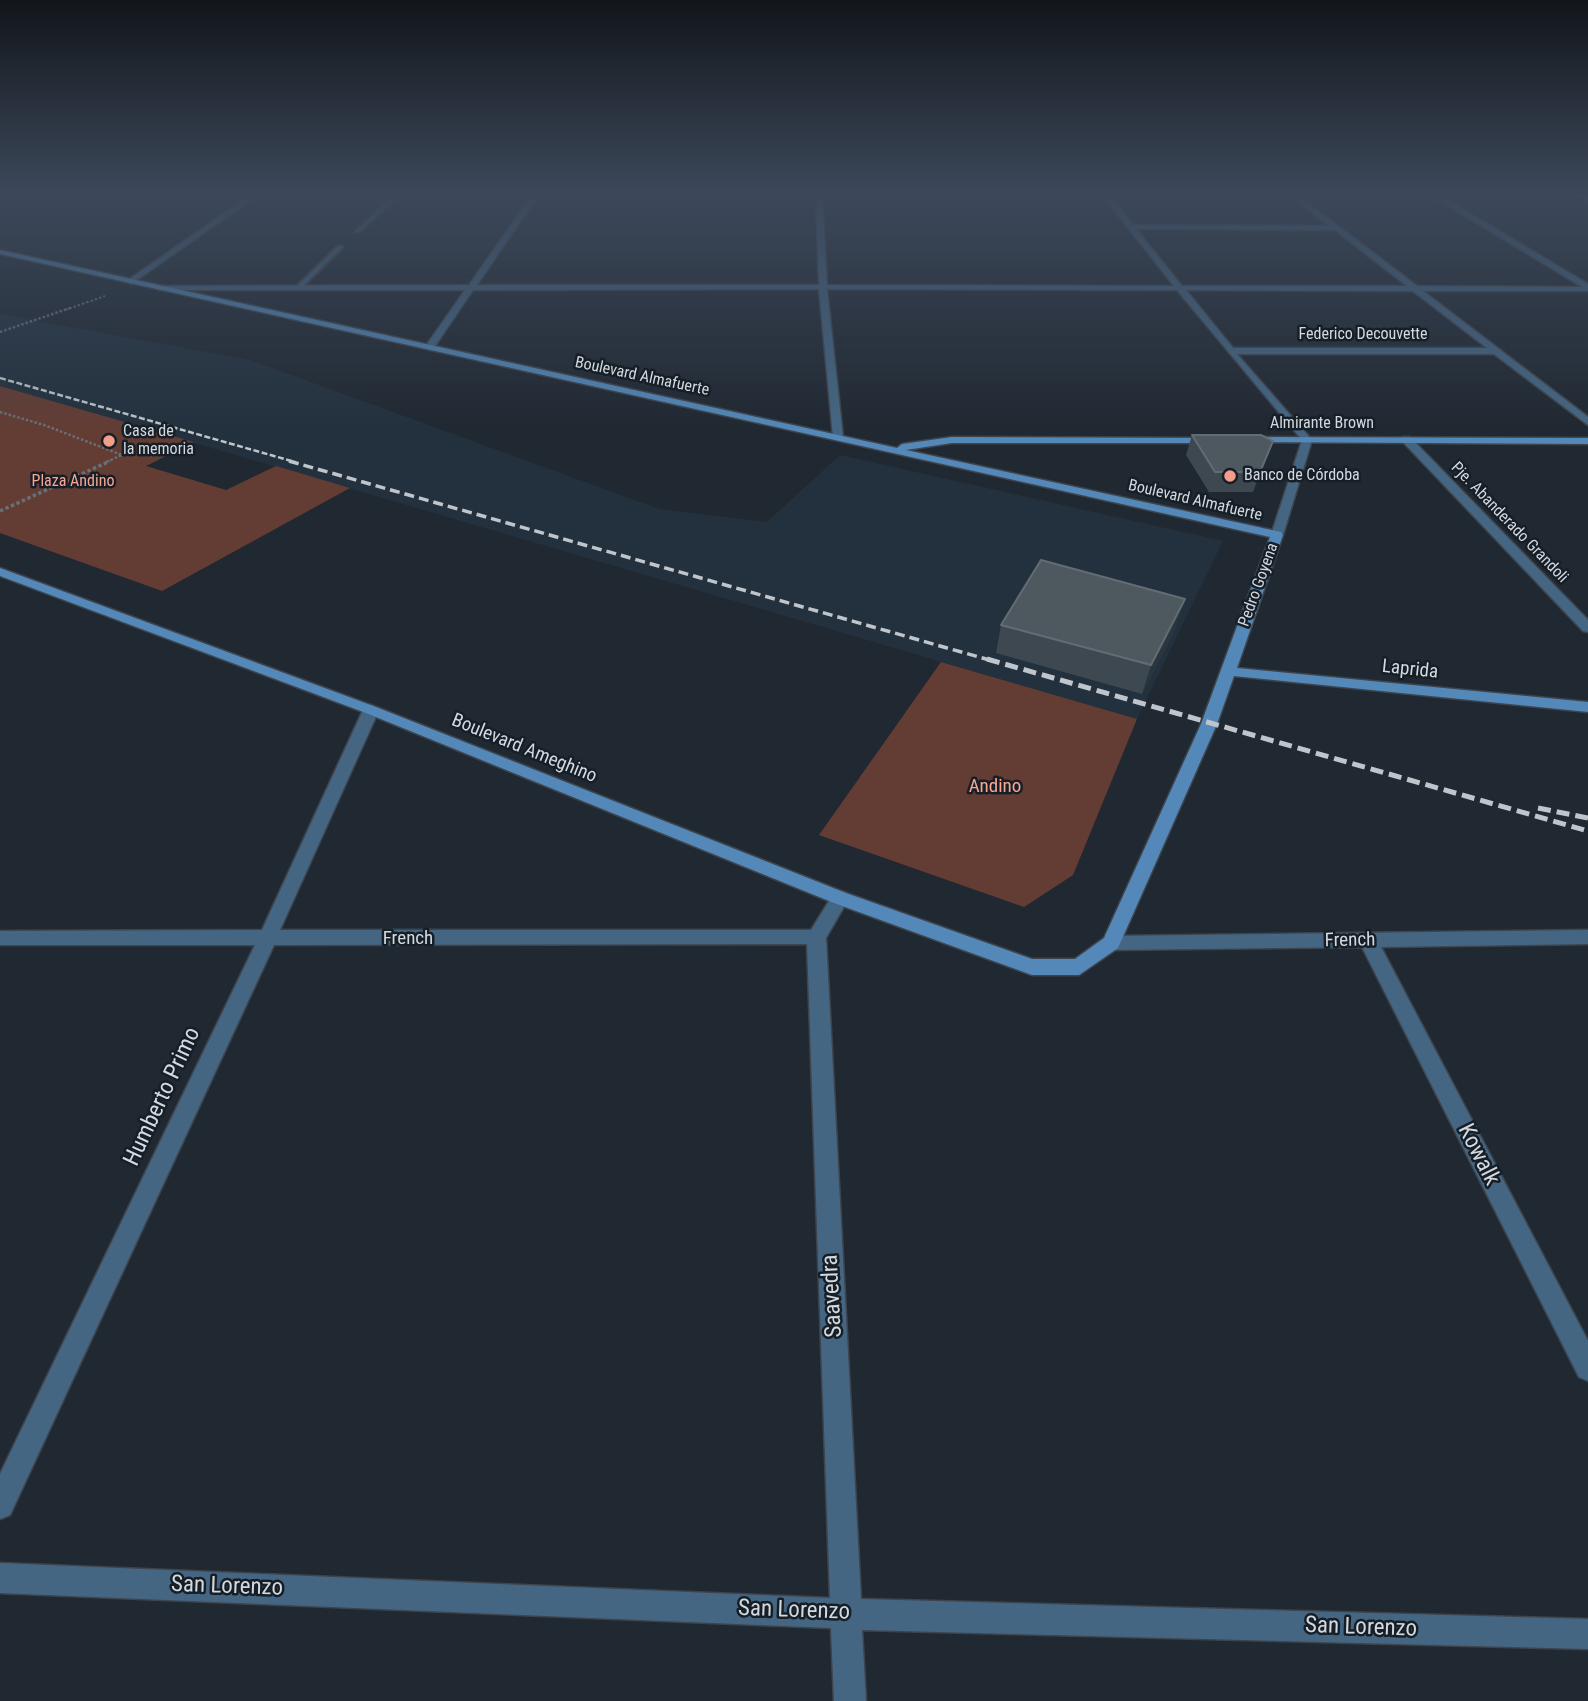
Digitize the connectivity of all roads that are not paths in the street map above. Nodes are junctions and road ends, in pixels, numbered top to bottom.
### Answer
1 (85, 271) edge
2 (146, 271) edge
3 (315, 271) edge
4 (483, 271) edge
5 (821, 271) edge
6 (1167, 271) edge
7 (1392, 271) edge
8 (1560, 271) edge
9 (131, 282) junction
10 (472, 287) junction
11 (822, 287) junction
12 (1180, 287) junction
13 (159, 288) junction
14 (298, 288) junction
15 (1588, 288) edge
16 (1415, 289) junction
17 (430, 347) junction
18 (1230, 351) junction
19 (1496, 351) junction
20 (1588, 422) edge
21 (838, 437) junction
22 (1406, 439) junction
23 (1225, 440) edge
24 (1239, 440) edge
25 (1307, 440) junction
26 (1588, 440) edge
27 (890, 449) junction
28 (1277, 535) junction
29 (0, 572) edge
30 (22, 580) junction
31 (0, 581) edge
32 (1588, 628) edge
33 (1228, 671) junction
34 (1588, 706) edge
35 (371, 710) junction
36 (840, 898) junction
37 (816, 937) junction
38 (1588, 937) edge
39 (0, 938) edge
40 (267, 939) junction
41 (1368, 942) junction
42 (1111, 943) junction
43 (1032, 967) joint
44 (1588, 1368) edge
45 (0, 1505) edge
46 (0, 1578) edge
47 (848, 1614) junction
48 (1588, 1634) edge
49 (850, 1701) edge

1 - 9 main road, Boulevard Almafuerte
2 - 9 street
3 - 14 lane
4 - 10 street
5 - 11 street
6 - 12 street
7 - 16 street
8 - 15 street
9 - 13 main road, Boulevard Almafuerte
10 - 11 street
10 - 14 street
10 - 17 street
11 - 12 street
11 - 21 street
12 - 16 street
12 - 18 street
13 - 14 street
13 - 17 main road, Boulevard Almafuerte
15 - 16 street
16 - 19 street
17 - 21 main road, Boulevard Almafuerte
18 - 19 street, Federico Decouvette
18 - 25 street
19 - 20 street
21 - 27 main road, Boulevard Almafuerte
22 - 25 main road, Almirante Brown
22 - 26 main road, Almirante Brown
22 - 32 street, Pje. Abanderado Grandoli
23 - 27 main road
24 - 25 main road, Almirante Brown
25 - 28 street, Pedro Goyena
27 - 28 main road, Boulevard Almafuerte
28 - 33 main road, Pedro Goyena
29 - 30 main road, Boulevard Ameghino
30 - 31 main road
30 - 35 main road, Boulevard Ameghino
33 - 34 main road, Laprida
33 - 42 main road, Pedro Goyena
35 - 36 main road, Boulevard Ameghino
35 - 40 street, Humberto Primo
36 - 37 street
36 - 43 main road, Boulevard Ameghino
37 - 40 street, French
37 - 47 street, Saavedra
38 - 41 street, French
39 - 40 street, French
40 - 45 street, Humberto Primo
41 - 42 street, French
41 - 44 street, Kowalk
42 - 43 main road, Pedro Goyena
46 - 47 street, San Lorenzo
47 - 48 street, San Lorenzo
47 - 49 street, Saavedra

